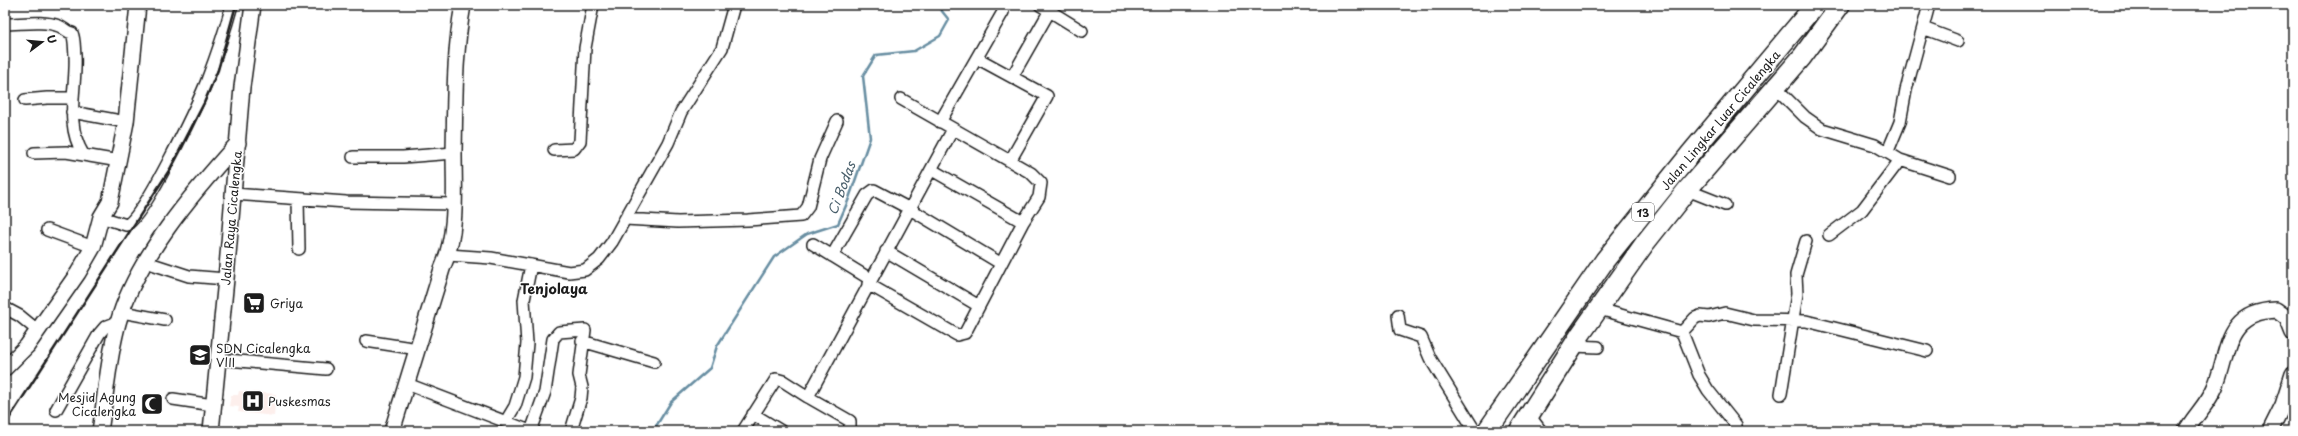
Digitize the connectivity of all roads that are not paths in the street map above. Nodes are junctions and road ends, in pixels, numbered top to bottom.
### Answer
1 (138, 5) edge
2 (232, 5) edge
3 (253, 5) edge
4 (463, 5) edge
5 (593, 5) edge
6 (734, 5) edge
7 (1040, 5) edge
8 (1815, 5) edge
9 (1840, 5) edge
10 (1929, 5) edge
11 (1051, 8) edge
12 (1003, 12) dead end
13 (5, 24) edge
14 (1923, 28) junction
15 (1082, 31) dead end
16 (1958, 41) dead end
17 (976, 58) junction
18 (1012, 77) junction
19 (1775, 87) junction
20 (72, 98) junction
21 (901, 99) dead end
22 (25, 100) dead end
23 (72, 112) junction
24 (836, 121) dead end
25 (126, 122) junction
26 (940, 122) junction
27 (953, 129) junction
28 (238, 143) junction
29 (554, 150) dead end
30 (1888, 151) junction
31 (454, 153) junction
32 (34, 154) dead end
33 (82, 154) junction
34 (353, 157) dead end
35 (1900, 160) junction
36 (119, 161) junction
37 (1010, 161) junction
38 (932, 170) junction
39 (1950, 176) dead end
40 (1686, 190) junction
41 (232, 194) junction
42 (298, 199) junction
43 (454, 204) junction
44 (1725, 205) dead end
45 (910, 209) junction
46 (101, 217) junction
47 (625, 219) junction
48 (1023, 222) junction
49 (48, 230) dead end
50 (1829, 235) dead end
51 (1806, 241) dead end
52 (813, 244) dead end
53 (93, 247) junction
54 (299, 249) dead end
55 (886, 251) junction
56 (448, 255) junction
57 (832, 256) junction
58 (146, 262) junction
59 (1000, 263) junction
60 (531, 265) junction
61 (226, 279) junction
62 (869, 281) junction
63 (979, 306) junction
64 (5, 308) edge
65 (1599, 309) junction
66 (1398, 315) dead end
67 (120, 317) junction
68 (1793, 319) junction
69 (165, 320) dead end
70 (37, 330) junction
71 (1682, 332) junction
72 (2293, 333) edge
73 (582, 340) junction
74 (366, 341) dead end
75 (1573, 346) junction
76 (1598, 346) dead end
77 (418, 349) junction
78 (1928, 351) dead end
79 (217, 359) junction
80 (654, 362) dead end
81 (5, 368) edge
82 (326, 369) dead end
83 (2293, 374) edge
84 (407, 384) junction
85 (1782, 394) dead end
86 (808, 397) junction
87 (173, 399) dead end
88 (213, 406) junction
89 (56, 410) dead end
90 (753, 414) junction
91 (1529, 415) junction
92 (506, 421) junction
93 (100, 431) edge
94 (211, 431) edge
95 (392, 431) edge
96 (531, 431) edge
97 (571, 431) edge
98 (743, 431) edge
99 (781, 431) edge
100 (850, 431) edge
101 (1475, 431) edge
102 (1487, 431) edge
103 (1519, 431) edge
104 (1541, 431) edge
105 (1736, 431) edge
106 (2186, 431) edge
107 (2270, 431) edge

1 - 25 street
2 - 46 street
3 - 28 street, Jalan Raya Cicalengka
4 - 31 street
5 - 29 street
6 - 47 street
7 - 11 street
8 - 102 highway, Jalan Lingkar Luar Cicalengka / 13
9 - 19 highway, Jalan Lingkar Luar Cicalengka / 13
10 - 14 street
11 - 15 street
11 - 18 street
12 - 17 street
13 - 20 street
14 - 16 street
14 - 30 street
17 - 18 street
17 - 26 street
18 - 37 street
19 - 30 street
19 - 40 highway, Jalan Lingkar Luar Cicalengka / 13
20 - 22 street
20 - 23 street
21 - 26 street
23 - 25 street
23 - 33 street
24 - 47 street
25 - 36 street
26 - 27 street
27 - 37 street
27 - 38 street
28 - 41 street, Jalan Raya Cicalengka
28 - 58 street
30 - 35 street
31 - 34 street
31 - 43 street
32 - 33 street
33 - 36 street
35 - 39 street
35 - 50 street
36 - 46 street
37 - 48 street
38 - 45 street
38 - 48 street
40 - 44 street
40 - 65 highway, Jalan Lingkar Luar Cicalengka / 13
41 - 42 street
41 - 61 street, Jalan Raya Cicalengka
42 - 43 street
42 - 54 street
43 - 56 street
45 - 55 street
45 - 57 street
45 - 59 street
46 - 53 street
47 - 60 street
48 - 59 street
49 - 53 street
51 - 68 street
52 - 57 street
53 - 70 street
55 - 62 street
55 - 63 street
56 - 60 street
56 - 77 street
57 - 62 street
58 - 61 street
58 - 67 street
59 - 63 street
60 - 92 street
61 - 79 street, Jalan Raya Cicalengka
62 - 63 street
62 - 86 street
64 - 70 street
65 - 71 street
65 - 75 highway, Jalan Lingkar Luar Cicalengka / 13
66 - 101 street
67 - 69 street
67 - 89 street
67 - 93 street
68 - 71 street
68 - 78 street
68 - 85 street
70 - 81 street
71 - 105 street
72 - 106 street
73 - 80 street
73 - 96 street
73 - 97 street
74 - 77 street
75 - 76 street
75 - 91 highway, Jalan Lingkar Luar Cicalengka / 13
77 - 84 street
79 - 82 street
79 - 88 street, Jalan Raya Cicalengka
83 - 107 street
84 - 92 street
84 - 95 street
86 - 90 street
86 - 100 street
87 - 88 street
88 - 94 street, Jalan Raya Cicalengka
90 - 98 street
90 - 99 street
91 - 103 highway, Jalan Lingkar Luar Cicalengka / 13
91 - 104 street
92 - 96 street

